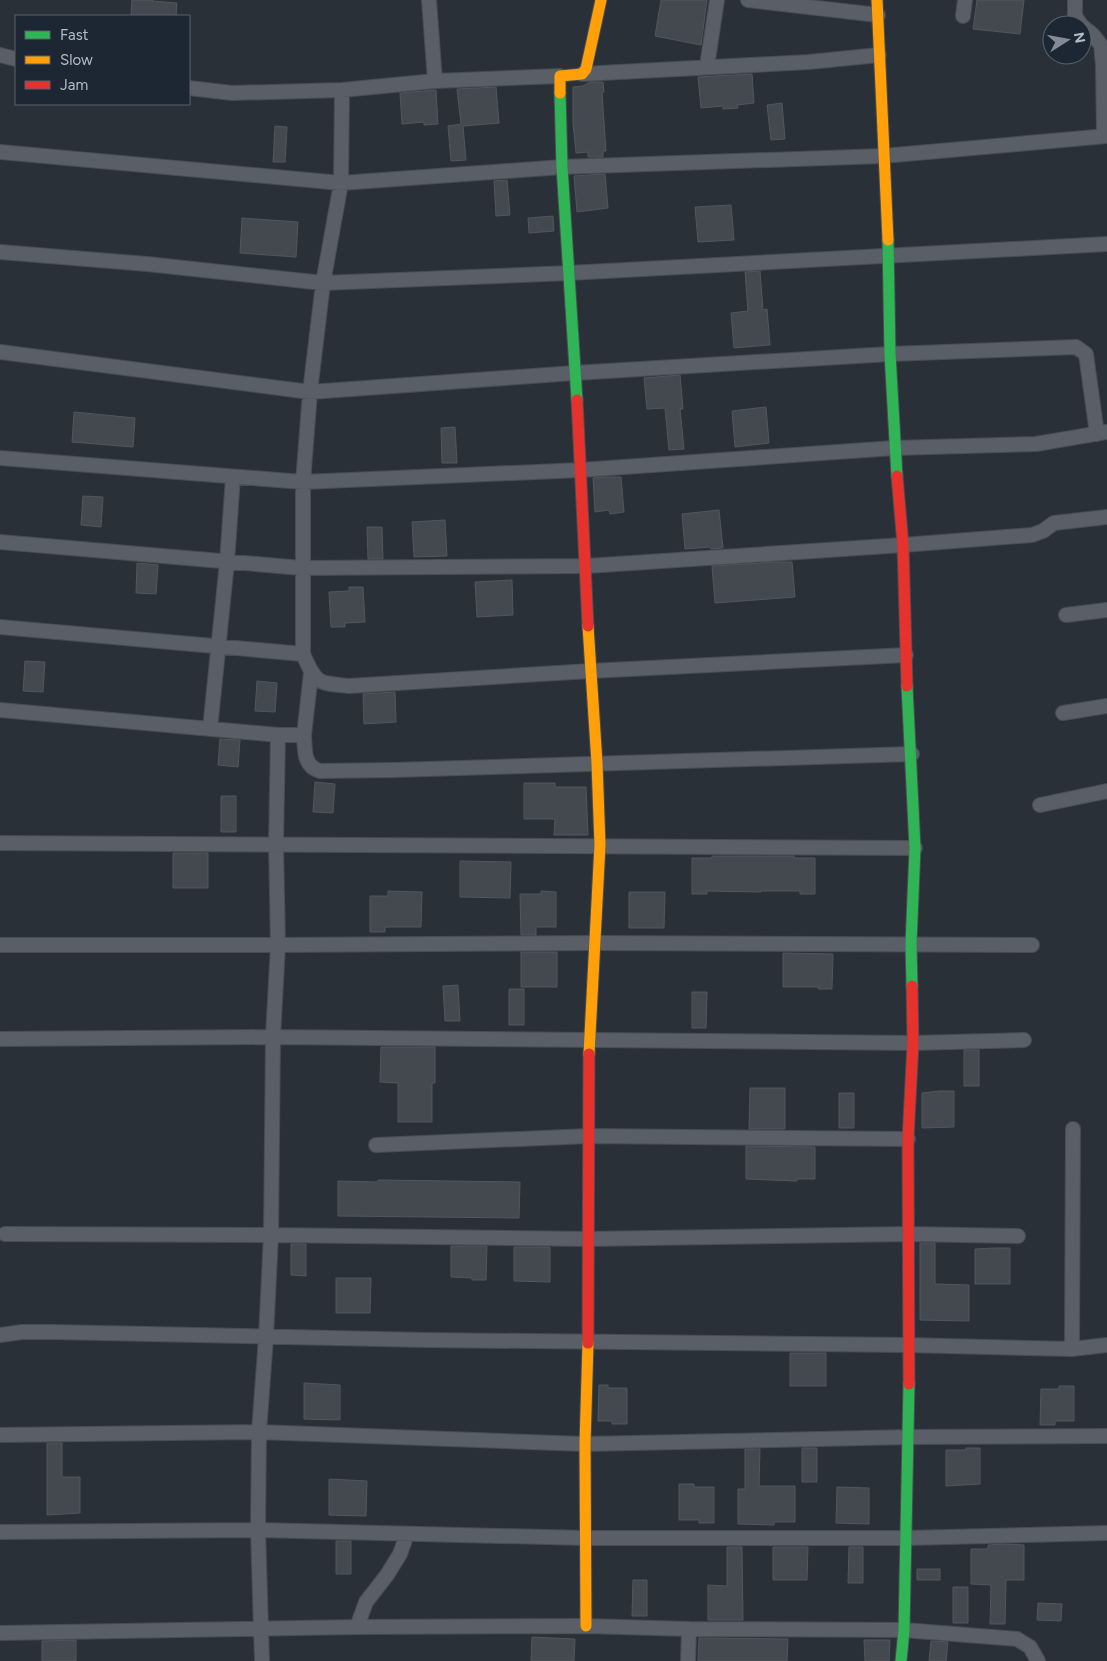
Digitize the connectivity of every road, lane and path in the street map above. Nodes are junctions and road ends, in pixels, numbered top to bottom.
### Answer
1 (429, 0) edge
2 (601, 0) edge
3 (717, 0) edge
4 (748, 0) edge
5 (877, 0) edge
6 (965, 0) edge
7 (1075, 0) edge
8 (1075, 15) edge
9 (878, 16) junction
10 (963, 16) dead end
11 (1092, 34) edge
12 (0, 55) edge
13 (879, 56) junction
14 (15, 59) edge
15 (708, 66) junction
16 (582, 74) junction
17 (560, 76) junction
18 (435, 81) junction
19 (190, 88) edge
20 (342, 90) junction
21 (1106, 136) edge
22 (0, 152) edge
23 (884, 156) junction
24 (562, 167) junction
25 (341, 183) junction
26 (1107, 244) edge
27 (0, 252) edge
28 (889, 256) junction
29 (569, 274) junction
30 (323, 284) junction
31 (0, 352) edge
32 (890, 354) junction
33 (574, 373) junction
34 (310, 392) junction
35 (1102, 433) edge
36 (894, 448) junction
37 (0, 458) edge
38 (582, 470) junction
39 (233, 477) junction
40 (303, 482) junction
41 (1107, 517) edge
42 (0, 542) edge
43 (903, 545) junction
44 (227, 562) junction
45 (587, 566) junction
46 (302, 568) junction
47 (1107, 610) edge
48 (1066, 615) dead end
49 (0, 627) edge
50 (219, 647) junction
51 (303, 654) junction
52 (906, 655) junction
53 (590, 671) junction
54 (311, 673) junction
55 (1107, 706) edge
56 (0, 710) edge
57 (1063, 713) dead end
58 (210, 728) junction
59 (278, 735) junction
60 (304, 735) junction
61 (912, 754) junction
62 (597, 763) junction
63 (1107, 792) edge
64 (1040, 805) dead end
65 (0, 843) edge
66 (276, 845) junction
67 (600, 845) junction
68 (914, 848) junction
69 (596, 943) junction
70 (911, 944) junction
71 (1032, 944) dead end
72 (0, 945) edge
73 (278, 946) junction
74 (273, 1038) junction
75 (0, 1039) edge
76 (1024, 1040) dead end
77 (589, 1041) junction
78 (913, 1043) junction
79 (1073, 1130) dead end
80 (589, 1136) junction
81 (908, 1140) junction
82 (376, 1145) dead end
83 (5, 1234) dead end
84 (908, 1234) junction
85 (271, 1235) junction
86 (1018, 1236) dead end
87 (588, 1239) junction
88 (0, 1335) edge
89 (266, 1337) junction
90 (588, 1342) junction
91 (907, 1345) junction
92 (1107, 1345) edge
93 (1072, 1349) junction
94 (259, 1432) junction
95 (0, 1435) edge
96 (1107, 1436) edge
97 (909, 1437) junction
98 (585, 1444) junction
99 (258, 1530) junction
100 (0, 1532) edge
101 (1107, 1533) edge
102 (407, 1534) junction
103 (585, 1538) junction
104 (907, 1538) junction
105 (357, 1626) junction
106 (586, 1626) junction
107 (262, 1628) junction
108 (689, 1629) junction
109 (904, 1630) junction
110 (0, 1633) edge
111 (262, 1661) edge
112 (688, 1661) edge
113 (901, 1661) edge
114 (1038, 1661) edge

1 - 18 street
2 - 16 street
3 - 15 street
4 - 9 street
5 - 9 street
6 - 10 street
7 - 8 street
9 - 13 street
11 - 21 street
12 - 14 street
13 - 15 street
13 - 23 street
15 - 16 street
16 - 17 street
17 - 18 street
17 - 24 street
18 - 20 street
19 - 20 street
20 - 25 street
21 - 23 street
22 - 25 street
23 - 24 street
23 - 28 street
24 - 25 street
24 - 29 street
25 - 30 street
26 - 28 street
27 - 30 street
28 - 29 street
28 - 32 street
29 - 30 street
29 - 33 street
30 - 34 street
31 - 34 street
32 - 33 street
32 - 35 street
32 - 36 street
33 - 34 street
33 - 38 street
34 - 40 street
35 - 36 street
36 - 38 street
36 - 43 street
37 - 39 street
38 - 40 street
38 - 45 street
39 - 40 street
39 - 44 street
40 - 46 street
41 - 43 street
42 - 44 street
43 - 45 street
43 - 52 street
44 - 46 street
44 - 50 street
45 - 46 street
45 - 53 street
46 - 51 street
47 - 48 street
49 - 50 street
50 - 51 street
50 - 58 street
51 - 54 street
52 - 53 street
52 - 61 street
53 - 54 street
53 - 62 street
54 - 60 street
55 - 57 street
56 - 58 street
58 - 59 street
59 - 60 street
59 - 66 street
60 - 62 street
61 - 62 street
61 - 68 street
62 - 67 street
63 - 64 street
65 - 66 street
66 - 67 street
66 - 73 street
67 - 68 street
67 - 69 street
68 - 70 street
69 - 70 street
69 - 73 street
69 - 77 street
70 - 71 street
70 - 78 street
72 - 73 street
73 - 74 street
74 - 75 street
74 - 77 street
74 - 85 street
76 - 78 street
77 - 78 street
77 - 80 street
78 - 81 street
79 - 93 street
80 - 81 street
80 - 82 street
80 - 87 street
81 - 84 street
83 - 85 street
84 - 86 street
84 - 87 street
84 - 91 street
85 - 87 street
85 - 89 street
87 - 90 street
88 - 89 street
89 - 90 street
89 - 94 street
90 - 91 street
90 - 98 street
91 - 93 street
91 - 97 street
92 - 93 street
94 - 95 street
94 - 98 street
94 - 99 street
96 - 97 street
97 - 98 street
97 - 104 street
98 - 103 street
99 - 100 street
99 - 102 street
99 - 107 street
101 - 104 street
102 - 103 street
102 - 105 street
103 - 104 street
103 - 106 street
104 - 109 street
105 - 106 street
105 - 107 street
106 - 108 street
107 - 110 street
107 - 111 street
108 - 109 street
108 - 112 street
109 - 113 street
109 - 114 street

